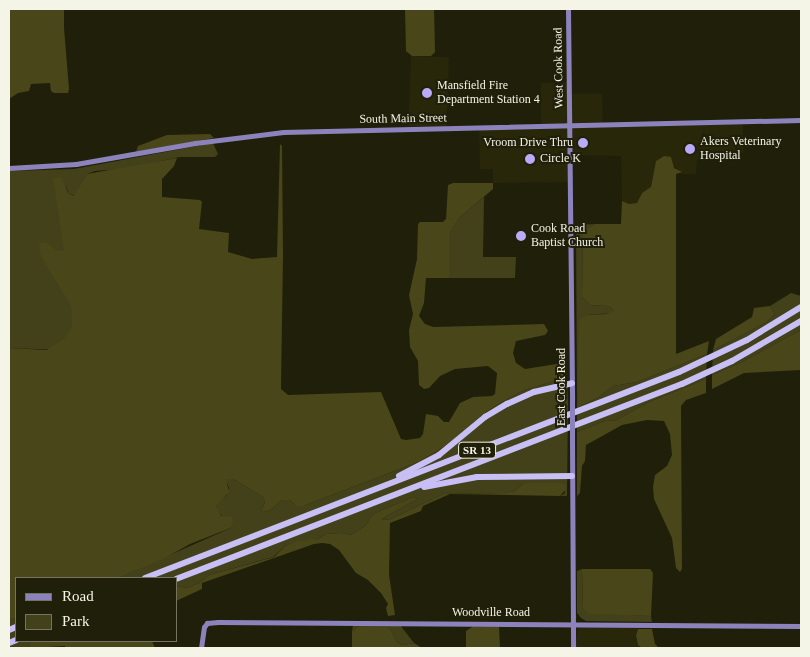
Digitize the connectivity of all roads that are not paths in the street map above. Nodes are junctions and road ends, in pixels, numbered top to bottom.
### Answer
1 (568, 9) edge
2 (801, 120) edge
3 (570, 126) junction
4 (9, 168) edge
5 (801, 307) edge
6 (801, 321) edge
7 (572, 383) junction
8 (572, 476) junction
9 (378, 502) junction
10 (322, 510) junction
11 (148, 577) edge
12 (178, 578) edge
13 (574, 624) junction
14 (801, 626) edge
15 (201, 648) edge
16 (573, 648) edge

1 - 3 street, West Cook Road
2 - 3 street, South Main Street
3 - 4 street, South Main Street
3 - 7 street, East Cook Road
5 - 10 highway, SR 13
6 - 9 highway, SR 13
7 - 8 street, East Cook Road, bridge
7 - 10 highway
8 - 9 highway
8 - 13 street, East Cook Road
9 - 12 highway, SR 13
10 - 11 highway, SR 13
13 - 14 street, Woodville Road
13 - 15 street, Woodville Road
13 - 16 street, East Cook Road

